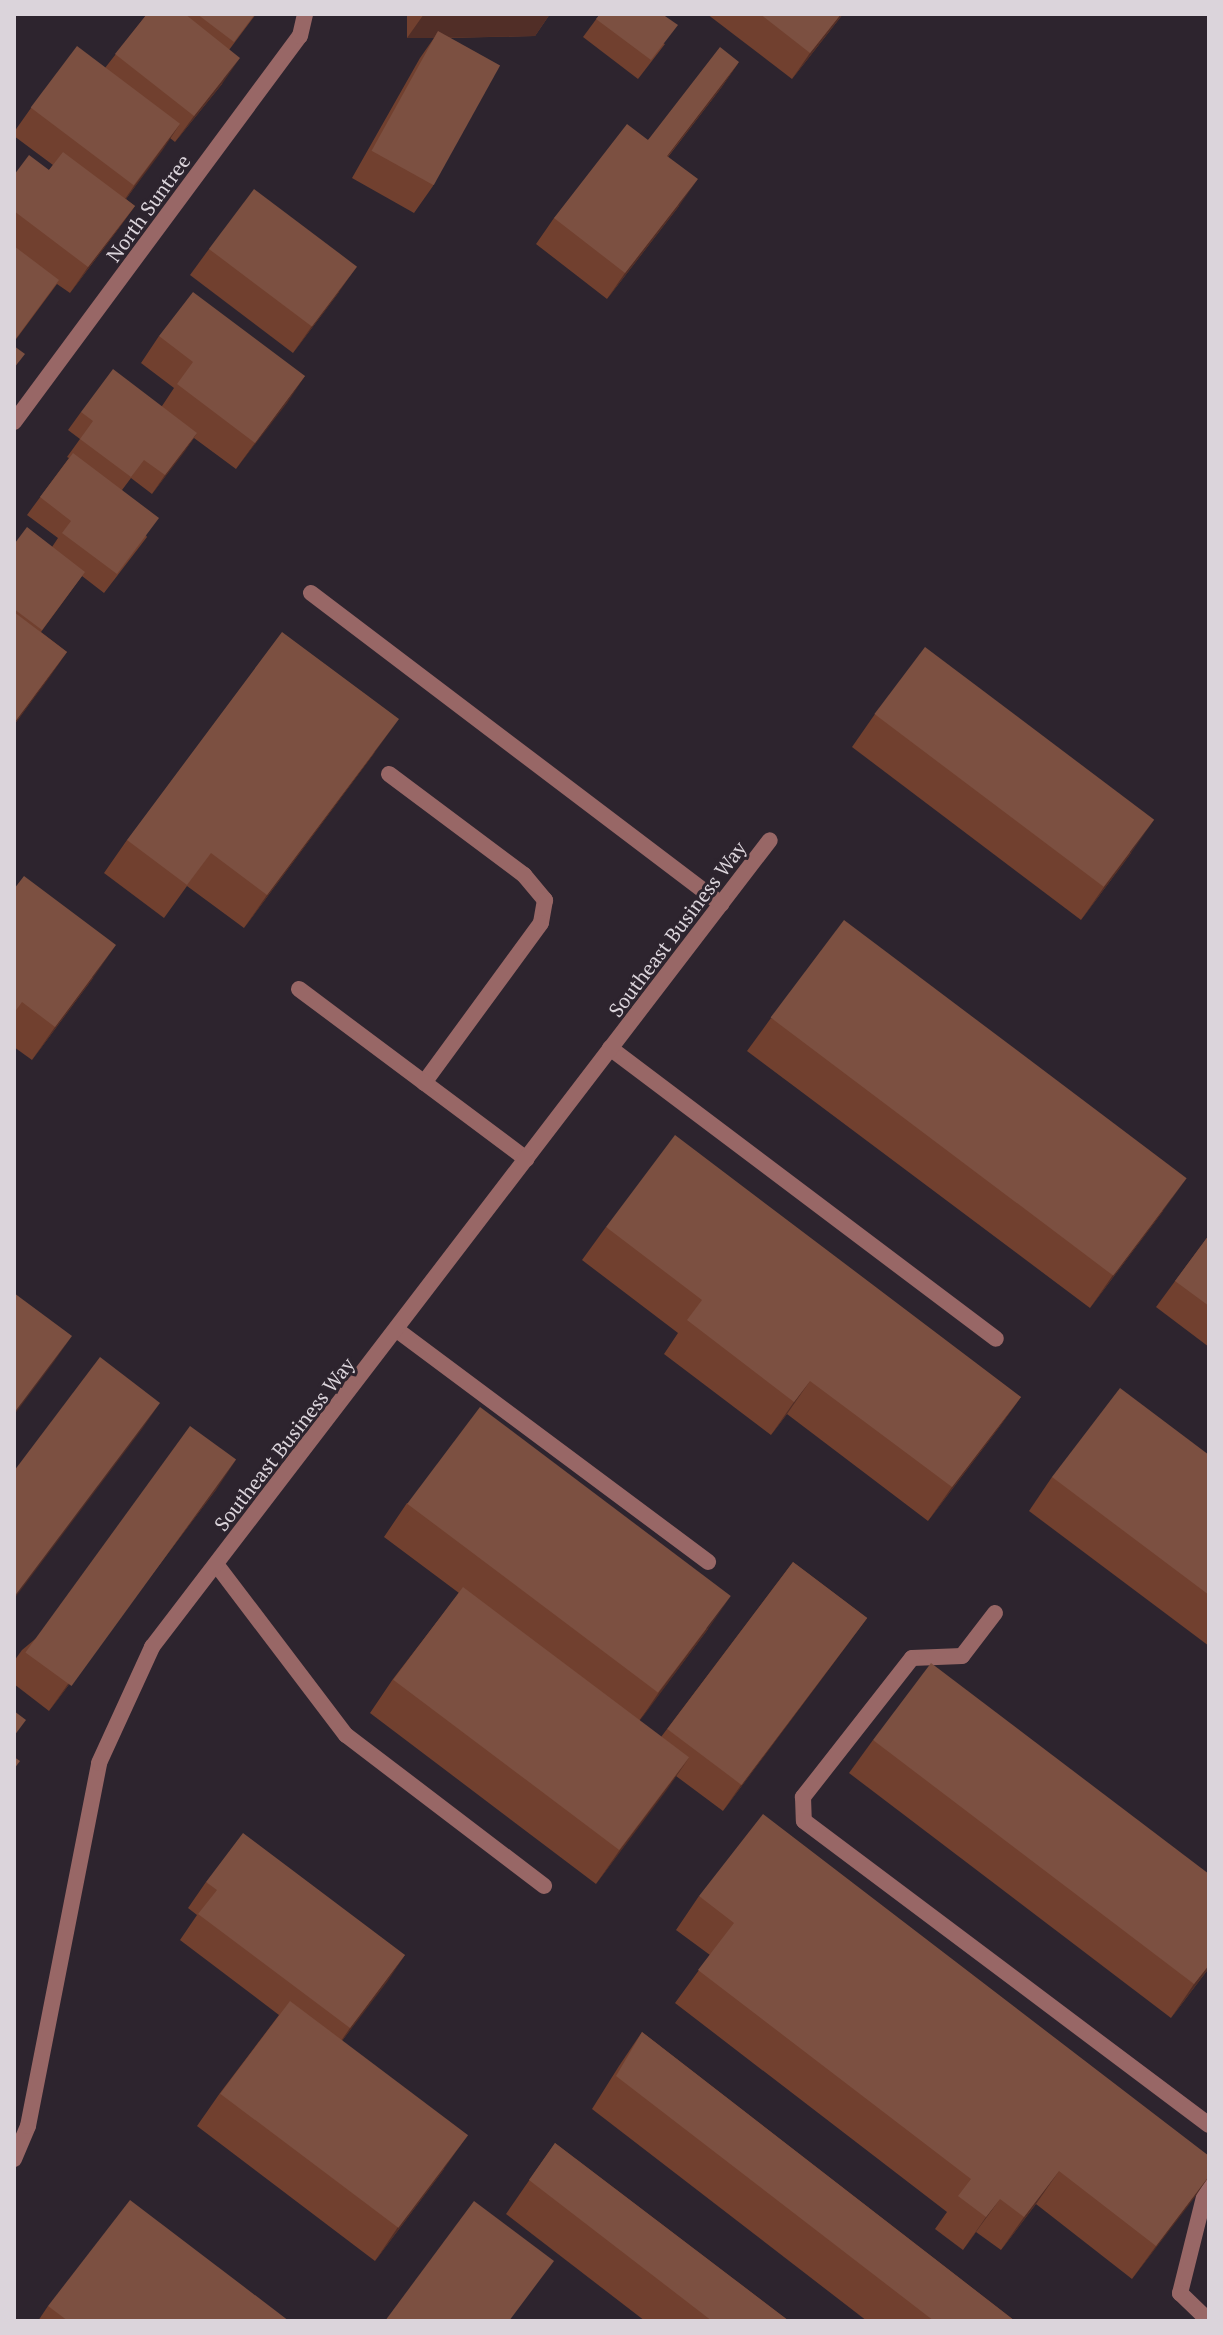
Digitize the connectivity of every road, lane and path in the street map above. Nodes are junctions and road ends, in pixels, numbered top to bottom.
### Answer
1 (305, 14) edge
2 (14, 422) edge
3 (311, 593) dead end
4 (389, 774) dead end
5 (770, 840) dead end
6 (721, 904) junction
7 (299, 989) dead end
8 (610, 1048) junction
9 (424, 1083) junction
10 (526, 1159) junction
11 (397, 1330) junction
12 (996, 1339) dead end
13 (708, 1562) dead end
14 (216, 1564) junction
15 (995, 1613) dead end
16 (544, 1886) dead end
17 (1209, 2125) edge
18 (14, 2159) edge
19 (1209, 2177) edge
20 (1209, 2321) edge

1 - 2 street, North Suntree
3 - 6 street
4 - 9 street
5 - 6 street, Southeast Business Way
6 - 8 street, Southeast Business Way
7 - 9 street
8 - 10 street, Southeast Business Way
8 - 12 street
9 - 10 street
10 - 11 street, Southeast Business Way
11 - 13 street
11 - 14 street, Southeast Business Way
14 - 16 street
14 - 18 street, Southeast Business Way
15 - 17 street
19 - 20 street

